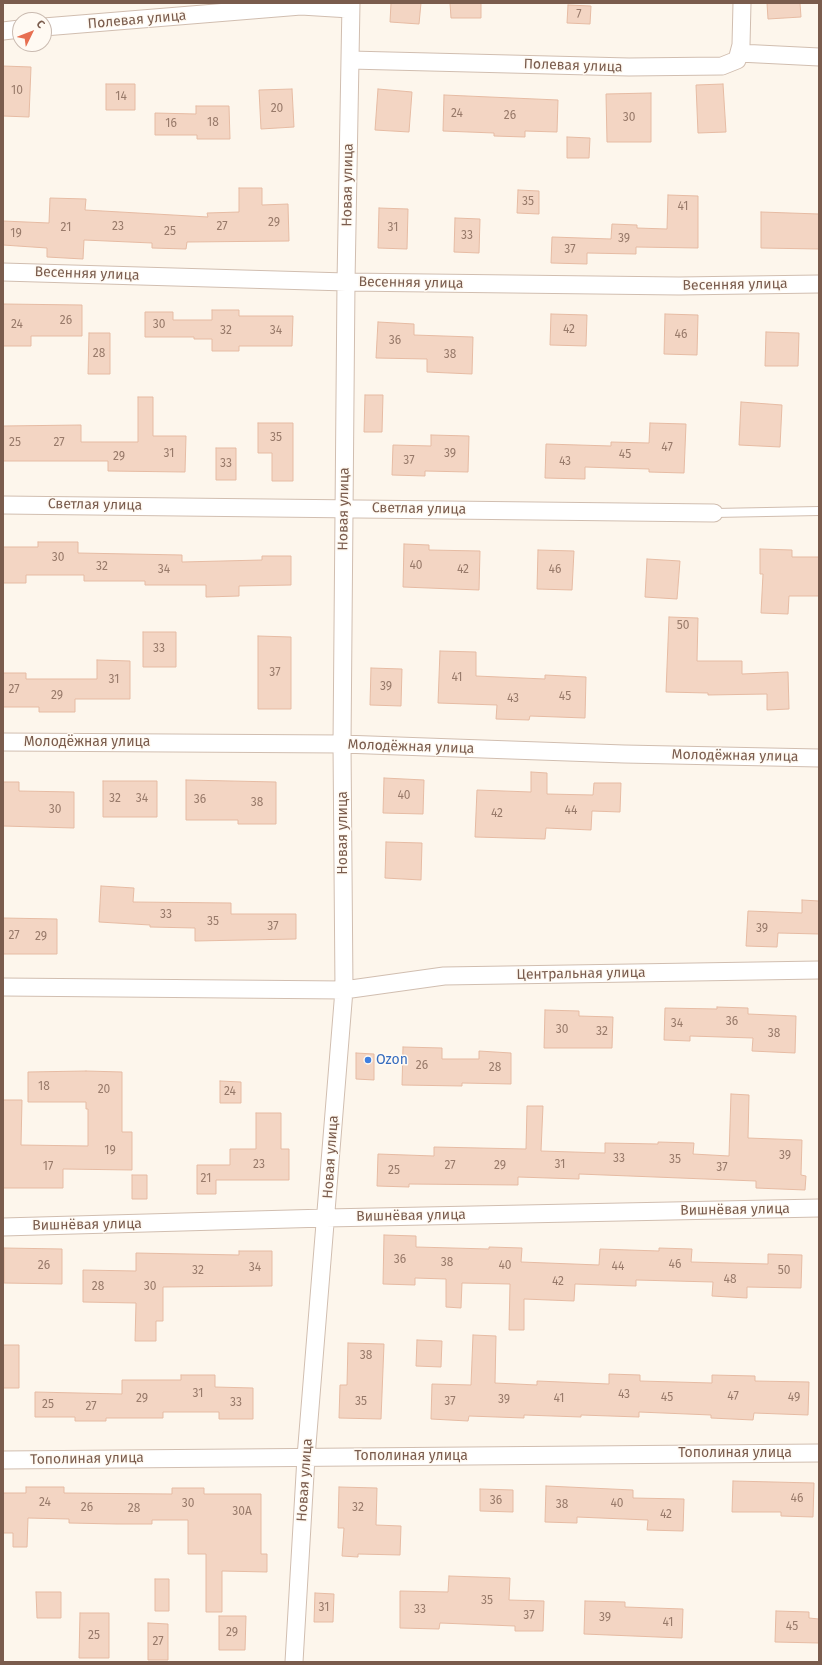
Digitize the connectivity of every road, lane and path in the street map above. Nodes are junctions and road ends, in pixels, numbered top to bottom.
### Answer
1 (742, 3) edge
2 (351, 6) edge
3 (52, 26) edge
4 (739, 54) junction
5 (819, 57) edge
6 (350, 60) junction
7 (3, 272) edge
8 (346, 282) junction
9 (819, 284) edge
10 (3, 505) edge
11 (344, 508) junction
12 (819, 511) edge
13 (714, 513) joint
14 (3, 742) edge
15 (342, 744) junction
16 (819, 758) edge
17 (819, 970) edge
18 (3, 987) edge
19 (344, 990) junction
20 (819, 1208) edge
21 (326, 1218) junction
22 (3, 1227) edge
23 (819, 1453) edge
24 (306, 1457) junction
25 (3, 1460) edge
26 (294, 1662) edge

1 - 4 street
2 - 3 street, Полевая улица
2 - 6 street, Новая улица
4 - 5 street
4 - 6 street, Полевая улица
6 - 8 street, Новая улица
7 - 8 street, Весенняя улица
8 - 9 street, Весенняя улица
8 - 11 street, Новая улица
10 - 11 street, Светлая улица
11 - 13 street, Светлая улица
11 - 15 street, Новая улица
12 - 13 lane
14 - 15 street, Молодёжная улица
15 - 16 street, Молодёжная улица
15 - 19 street, Новая улица
17 - 19 street, Центральная улица
18 - 19 street, Центральная улица
19 - 21 street, Новая улица
20 - 21 street, Вишнёвая улица
21 - 22 street, Вишнёвая улица
21 - 24 street, Новая улица
23 - 24 street, Тополиная улица
24 - 25 street, Тополиная улица
24 - 26 street, Новая улица

